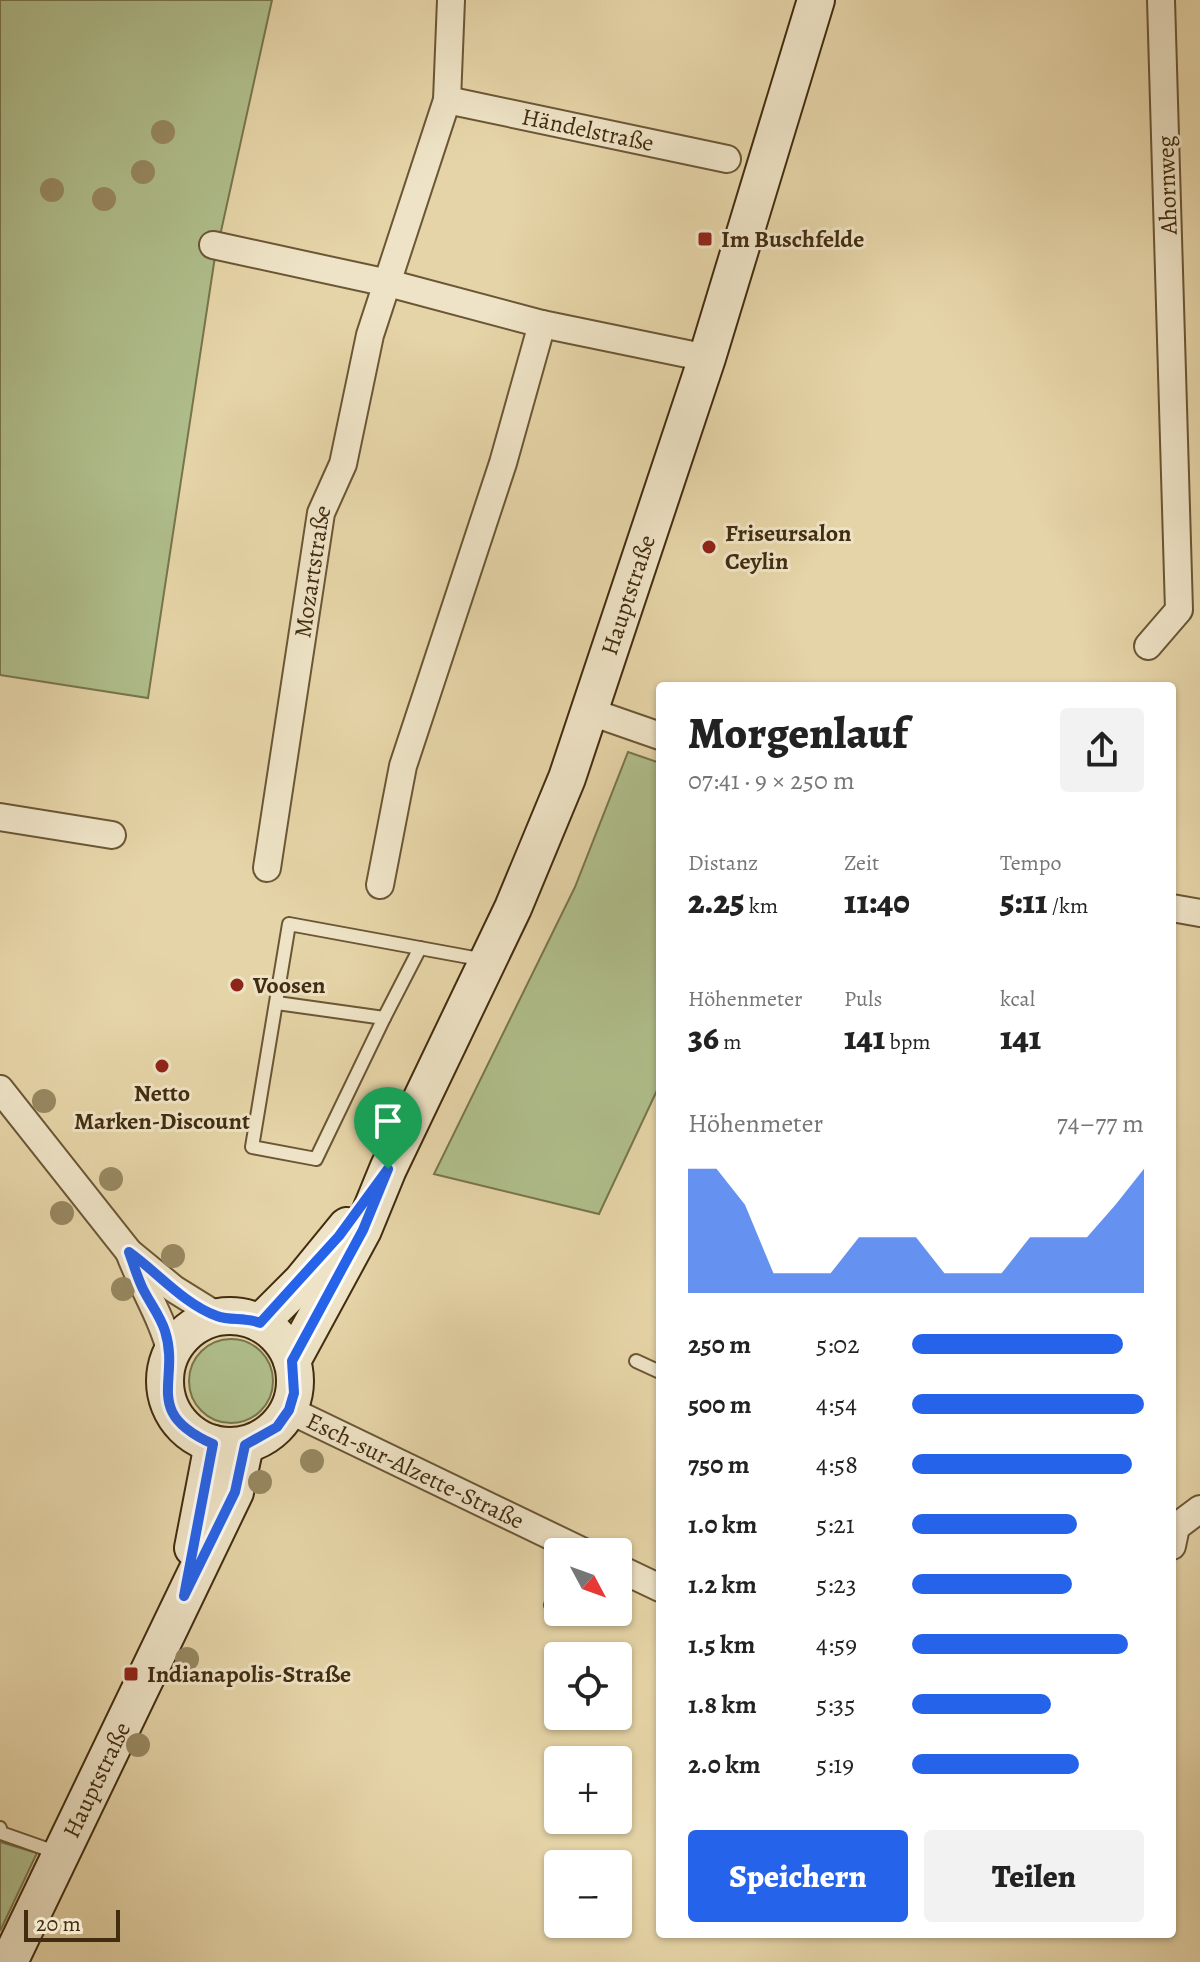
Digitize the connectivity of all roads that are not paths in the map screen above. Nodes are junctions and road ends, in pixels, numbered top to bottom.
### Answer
1 (451, 0) edge
2 (816, 0) edge
3 (1161, 0) edge
4 (447, 100) junction
5 (727, 159) dead end
6 (213, 245) dead end
7 (388, 283) junction
8 (542, 324) junction
9 (707, 358) junction
10 (1148, 646) dead end
11 (591, 712) junction
12 (656, 735) edge
13 (0, 817) edge
14 (112, 835) dead end
15 (267, 868) dead end
16 (380, 885) dead end
17 (1176, 909) edge
18 (1200, 913) edge
19 (420, 948) junction
20 (488, 961) junction
21 (277, 1003) junction
22 (384, 1018) junction
23 (1, 1090) edge
24 (388, 1169) junction
25 (129, 1252) junction
26 (219, 1317) junction
27 (260, 1323) junction
28 (171, 1353) junction
29 (292, 1361) junction
30 (636, 1361) dead end
31 (656, 1370) edge
32 (289, 1410) junction
33 (229, 1444) junction
34 (1200, 1509) edge
35 (1176, 1527) edge
36 (552, 1538) edge
37 (632, 1575) edge
38 (656, 1586) edge
39 (0, 1828) edge
40 (61, 1854) junction
41 (9, 1962) edge

1 - 4 street
2 - 9 street, Hauptstraße
3 - 10 street, Ahornweg
4 - 5 street, Händelstraße
4 - 7 street
6 - 7 street
7 - 8 street
7 - 15 street, Mozartstraße
8 - 9 street
8 - 16 street
9 - 11 street, Hauptstraße
11 - 12 street
11 - 20 street, Hauptstraße
13 - 14 street
17 - 18 street
19 - 20 lane
19 - 21 lane
19 - 22 lane
20 - 24 street, Hauptstraße
21 - 22 lane
21 - 22 lane
23 - 25 street
24 - 27 street, Hauptstraße
24 - 29 street, Hauptstraße
25 - 26 street
25 - 28 street
26 - 27 street
26 - 28 street
27 - 29 street
28 - 33 street
29 - 32 street
30 - 31 lane
32 - 33 street
32 - 36 street, Esch-sur-Alzette-Straße
33 - 40 street, Hauptstraße
34 - 35 street
37 - 38 street
39 - 40 lane
40 - 41 street, Hauptstraße

